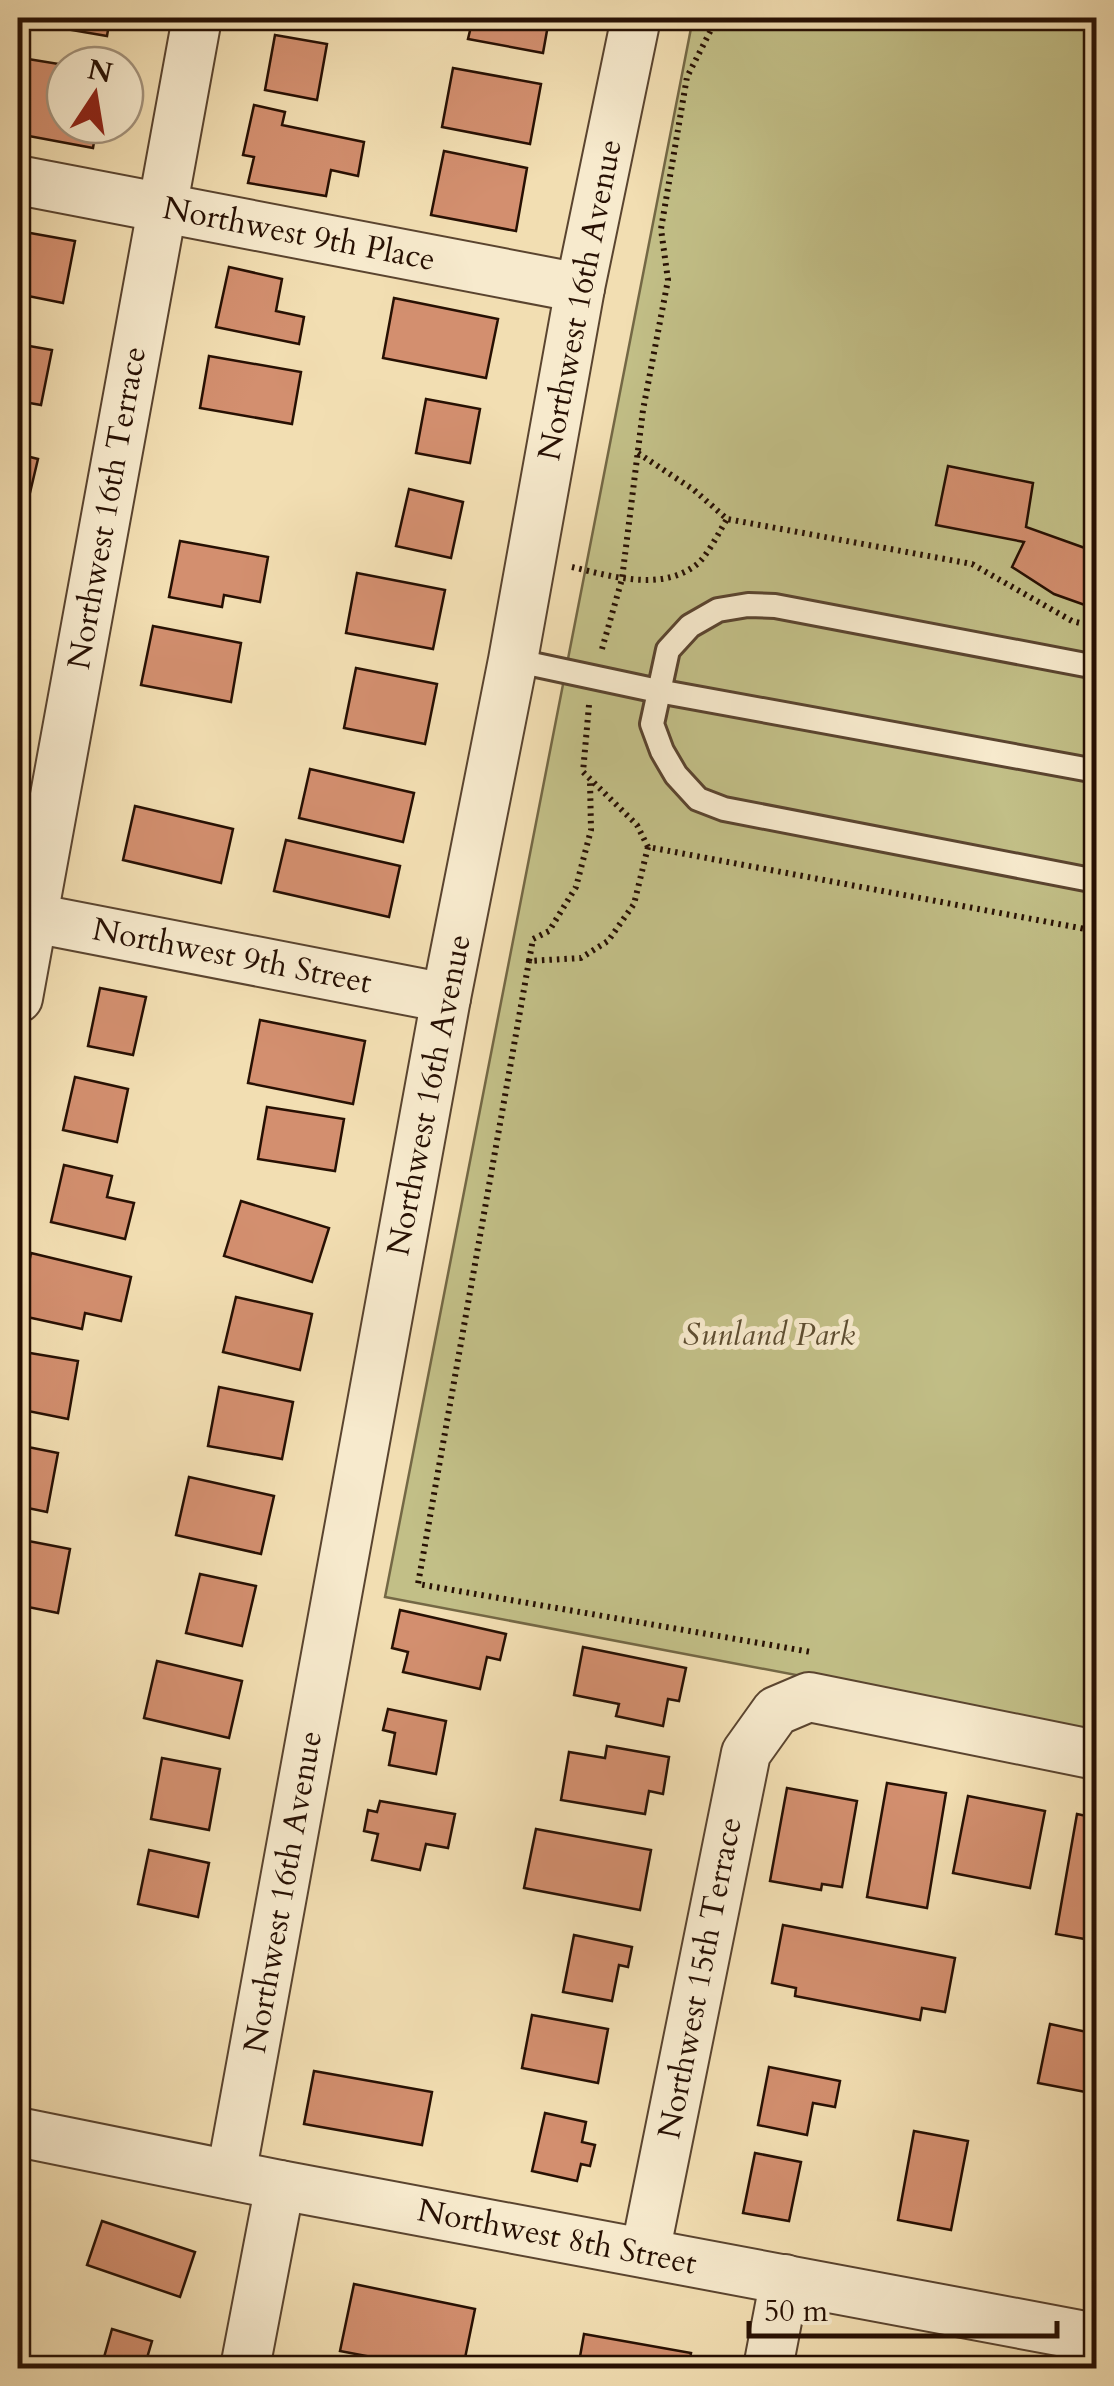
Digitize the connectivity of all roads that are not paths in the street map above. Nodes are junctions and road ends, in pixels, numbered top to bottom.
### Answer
1 (197, 18) edge
2 (636, 18) edge
3 (18, 180) edge
4 (161, 208) junction
5 (580, 288) junction
6 (512, 660) junction
7 (1096, 667) edge
8 (658, 692) junction
9 (1096, 771) edge
10 (1096, 880) edge
11 (25, 916) edge
12 (18, 998) edge
13 (446, 998) junction
14 (1096, 1755) edge
15 (18, 2132) edge
16 (231, 2175) junction
17 (280, 2185) junction
18 (645, 2253) junction
19 (785, 2279) junction
20 (1096, 2338) edge
21 (245, 2368) edge
22 (768, 2368) edge

1 - 4 street, Northwest 16th Terrace
2 - 5 street, Northwest 16th Avenue
3 - 4 street, Northwest 9th Place
4 - 5 street, Northwest 9th Place
4 - 11 street, Northwest 16th Terrace
5 - 6 street, Northwest 16th Avenue
6 - 8 lane
6 - 13 street, Northwest 16th Avenue
7 - 8 lane
8 - 9 lane
8 - 10 lane
11 - 12 street, Northwest 16th Terrace
11 - 13 street, Northwest 9th Street
13 - 16 street, Northwest 16th Avenue
14 - 18 street, Northwest 15th Terrace
15 - 16 street, Northwest 8th Street
16 - 17 street, Northwest 8th Street
17 - 18 street, Northwest 8th Street
17 - 21 street
18 - 19 street, Northwest 8th Street
19 - 20 street, Northwest 8th Street
19 - 22 street

